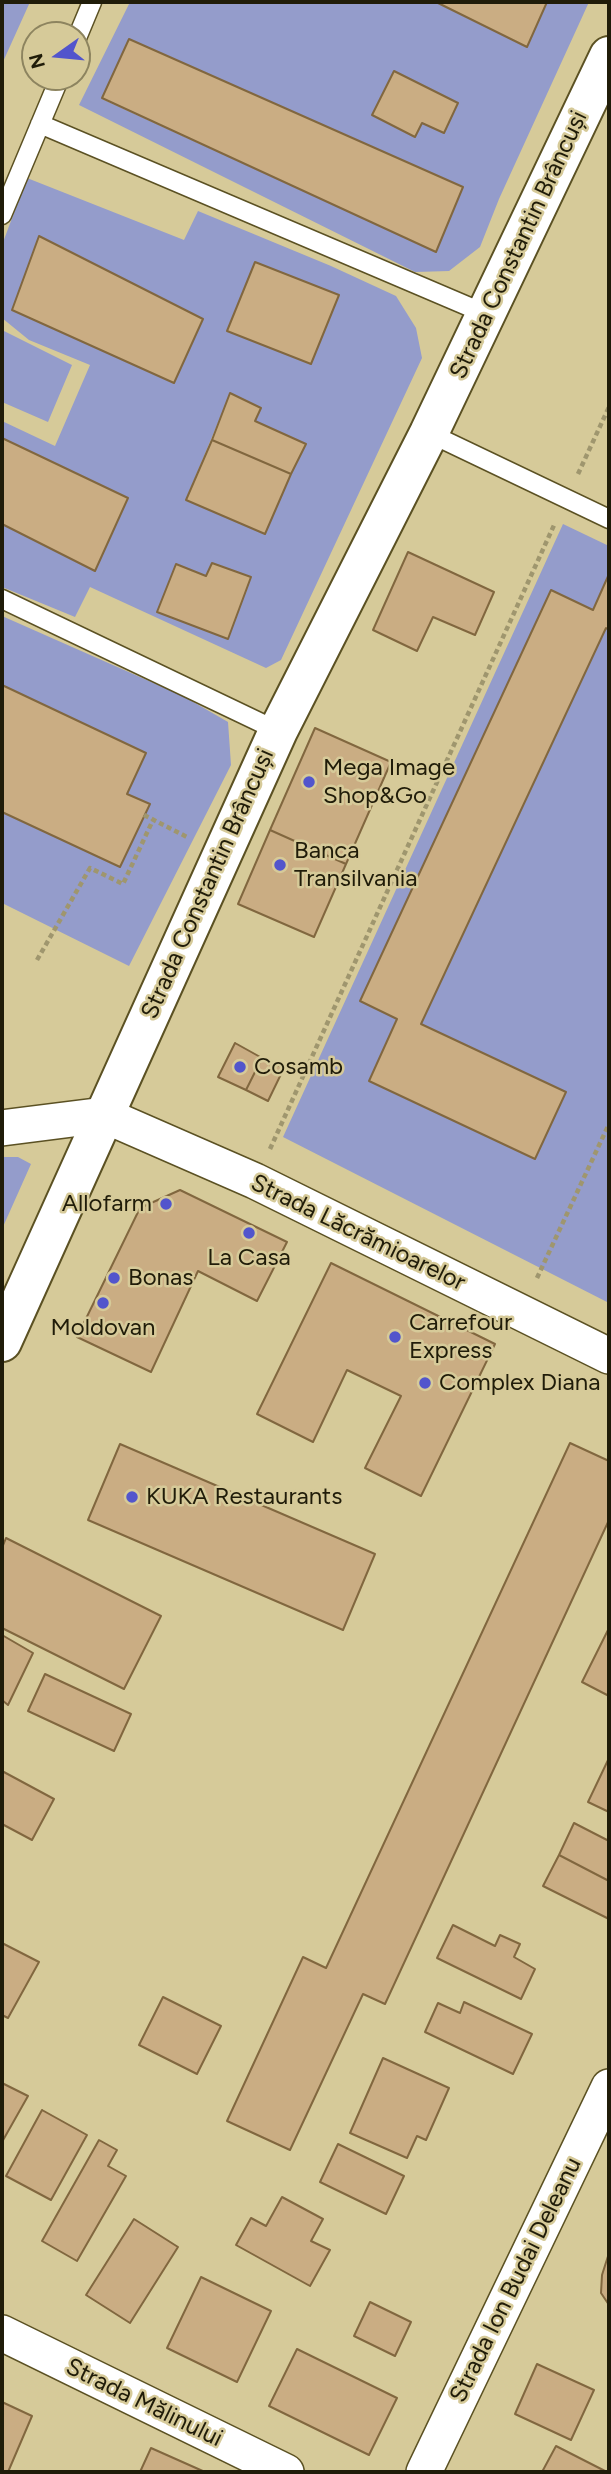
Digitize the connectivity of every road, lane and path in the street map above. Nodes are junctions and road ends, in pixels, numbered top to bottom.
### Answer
1 (92, 2) edge
2 (84, 21) edge
3 (609, 56) edge
4 (54, 91) edge
5 (40, 124) junction
6 (2, 215) edge
7 (486, 314) junction
8 (609, 407) edge
9 (429, 433) junction
10 (566, 500) junction
11 (609, 519) edge
12 (2, 599) edge
13 (278, 731) junction
14 (144, 815) dead end
15 (37, 960) dead end
16 (104, 1115) junction
17 (609, 1124) edge
18 (2, 1128) edge
19 (255, 1181) junction
20 (521, 1312) junction
21 (2, 1342) edge
22 (609, 1356) edge
23 (609, 2087) edge
24 (2, 2333) edge
25 (286, 2472) edge
26 (424, 2472) edge

1 - 2 lane
3 - 7 main road, Strada Constantin Brâncuși
4 - 5 lane
5 - 6 lane
5 - 7 lane
7 - 9 main road, Strada Constantin Brâncuși
8 - 10 path
9 - 10 lane
9 - 13 main road, Strada Constantin Brâncuși
10 - 11 lane
10 - 19 path
12 - 13 lane
13 - 16 main road, Strada Constantin Brâncuși
14 - 15 path
16 - 18 street
16 - 19 street, Strada Lăcrămioarelor
16 - 21 main road, Strada Constantin Brâncuși
17 - 20 path
19 - 20 street, Strada Lăcrămioarelor
20 - 22 street, Strada Lăcrămioarelor
23 - 26 street, Strada Ion Budai Deleanu
24 - 25 street, Strada Mălinului

